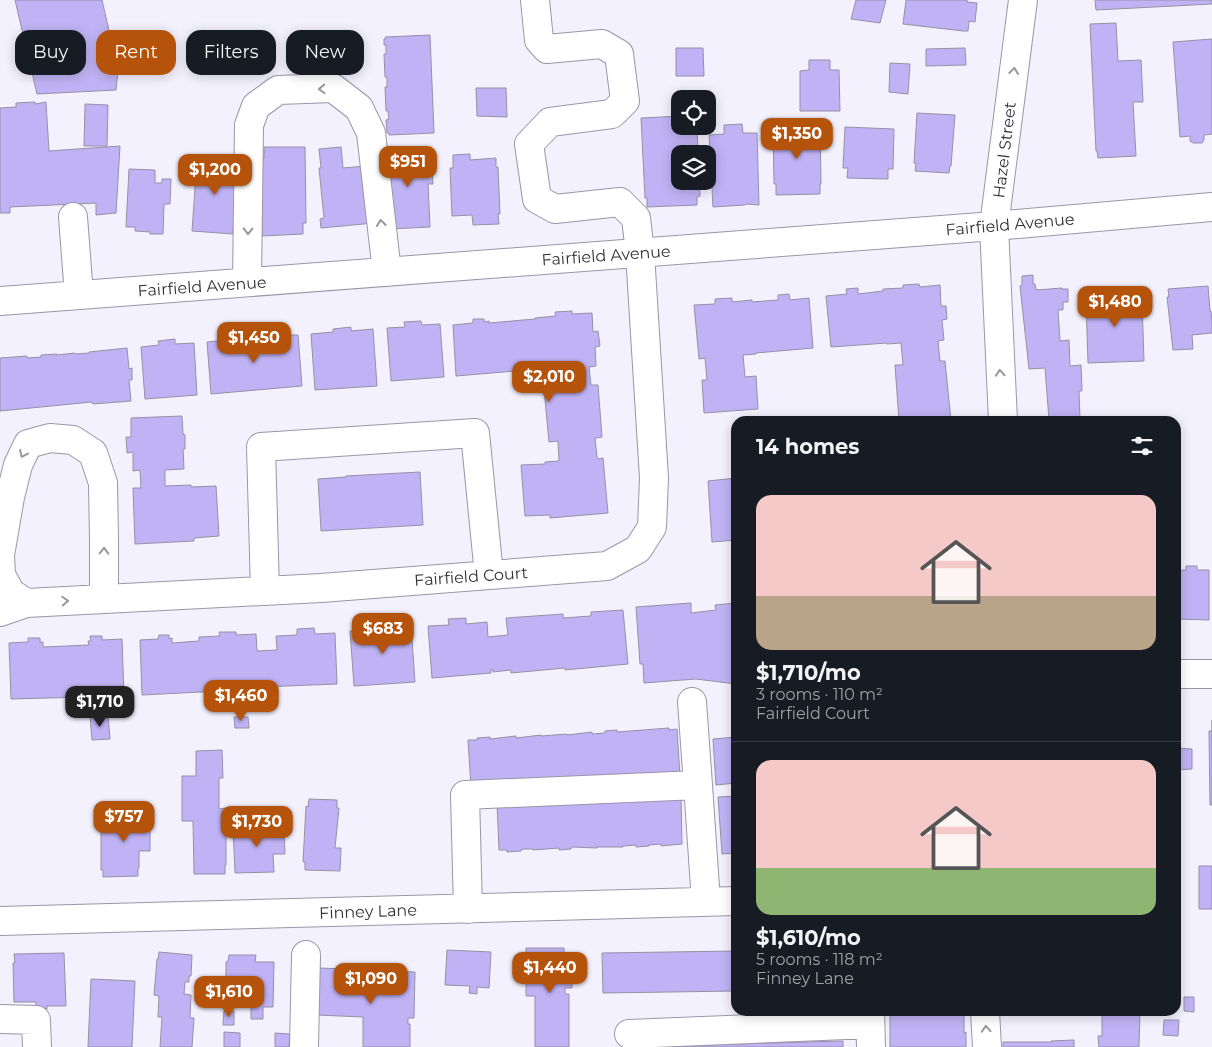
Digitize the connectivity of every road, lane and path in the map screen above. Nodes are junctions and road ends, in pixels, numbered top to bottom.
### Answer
1 (535, 0) edge
2 (1023, 0) edge
3 (1212, 207) edge
4 (73, 217) dead end
5 (994, 226) junction
6 (640, 253) junction
7 (387, 272) junction
8 (247, 282) junction
9 (78, 295) junction
10 (0, 301) edge
11 (1002, 416) edge
12 (489, 574) junction
13 (265, 591) junction
14 (104, 599) junction
15 (26, 603) junction
16 (0, 612) edge
17 (1181, 674) edge
18 (1212, 674) edge
19 (692, 702) dead end
20 (698, 785) junction
21 (731, 901) edge
22 (706, 902) junction
23 (468, 908) junction
24 (0, 922) edge
25 (306, 955) dead end
26 (985, 1016) edge
27 (0, 1019) edge
28 (870, 1028) edge
29 (629, 1034) dead end
30 (37, 1047) edge
31 (304, 1047) edge
32 (987, 1047) edge

1 - 6 street, Fairfield Court
5 -> 2 street, Hazel Street
3 - 5 street, Fairfield Avenue
4 - 9 street
5 - 6 street, Fairfield Avenue
11 -> 5 street, Hazel Street
6 - 7 street, Fairfield Avenue
6 - 12 street, Fairfield Court
7 - 8 street, Fairfield Avenue
7 -> 8 street
8 - 9 street, Fairfield Avenue
9 - 10 street, Fairfield Avenue
12 - 13 street, Fairfield Court
12 - 13 street
13 - 14 street, Fairfield Court
15 -> 14 street, Fairfield Court
14 -> 15 street
15 - 16 street, Fairfield Court
17 - 18 street
19 - 20 street
20 - 22 street
20 - 23 street
21 - 22 street, Finney Lane
22 - 23 street, Finney Lane
23 - 24 street, Finney Lane
25 - 31 street
32 -> 26 street
27 - 30 street
28 - 29 street

